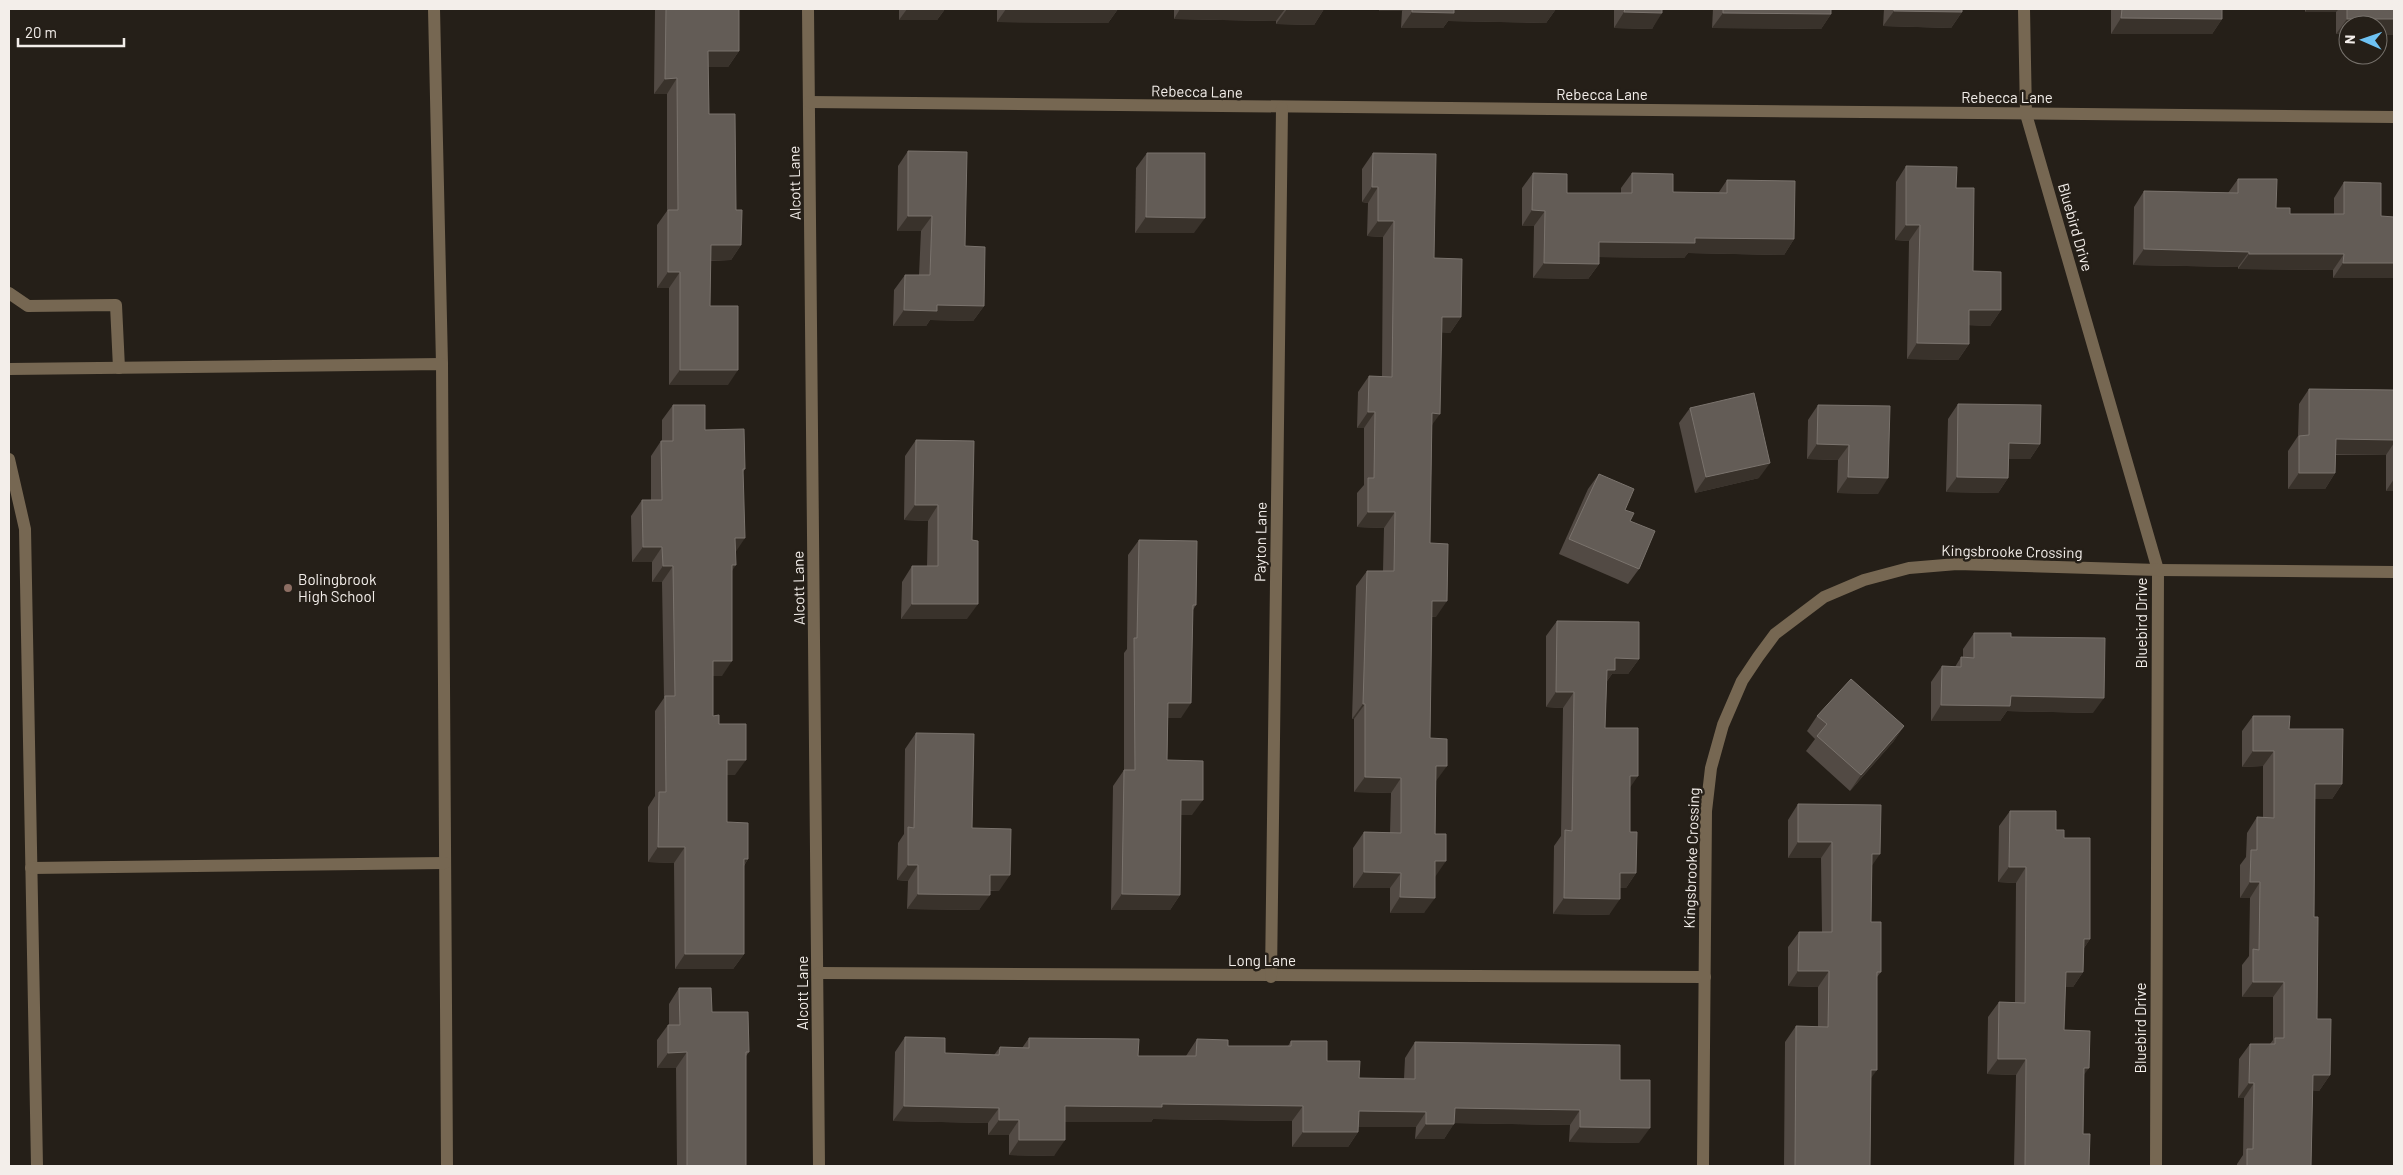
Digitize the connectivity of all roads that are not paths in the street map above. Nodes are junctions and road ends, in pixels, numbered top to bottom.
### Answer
1 (434, 9) edge
2 (808, 9) edge
3 (2024, 9) edge
4 (809, 102) junction
5 (1282, 108) junction
6 (2026, 114) junction
7 (2394, 117) edge
8 (9, 293) edge
9 (442, 364) junction
10 (119, 368) junction
11 (9, 370) edge
12 (9, 459) edge
13 (2158, 570) junction
14 (2394, 572) edge
15 (445, 863) junction
16 (31, 868) junction
17 (819, 974) junction
18 (1271, 977) junction
19 (1705, 977) junction
20 (37, 1166) edge
21 (447, 1166) edge
22 (819, 1166) edge
23 (1703, 1166) edge
24 (2156, 1166) edge

1 - 9 street
2 - 4 street, Alcott Lane
3 - 6 street, Bluebird Drive
4 - 5 street, Rebecca Lane
4 - 17 street, Alcott Lane
5 - 6 street, Rebecca Lane
5 - 18 street, Payton Lane
6 - 7 street, Rebecca Lane
6 - 13 street, Bluebird Drive
8 - 10 street
9 - 10 street
9 - 15 street
10 - 11 street
12 - 16 street
13 - 14 street, Kingsbrooke Crossing
13 - 19 street, Kingsbrooke Crossing
13 - 24 street, Bluebird Drive
15 - 16 street
15 - 21 street
16 - 20 street
17 - 18 street, Long Lane
17 - 22 street, Alcott Lane
18 - 19 street, Long Lane
19 - 23 street, Kingsbrooke Crossing

